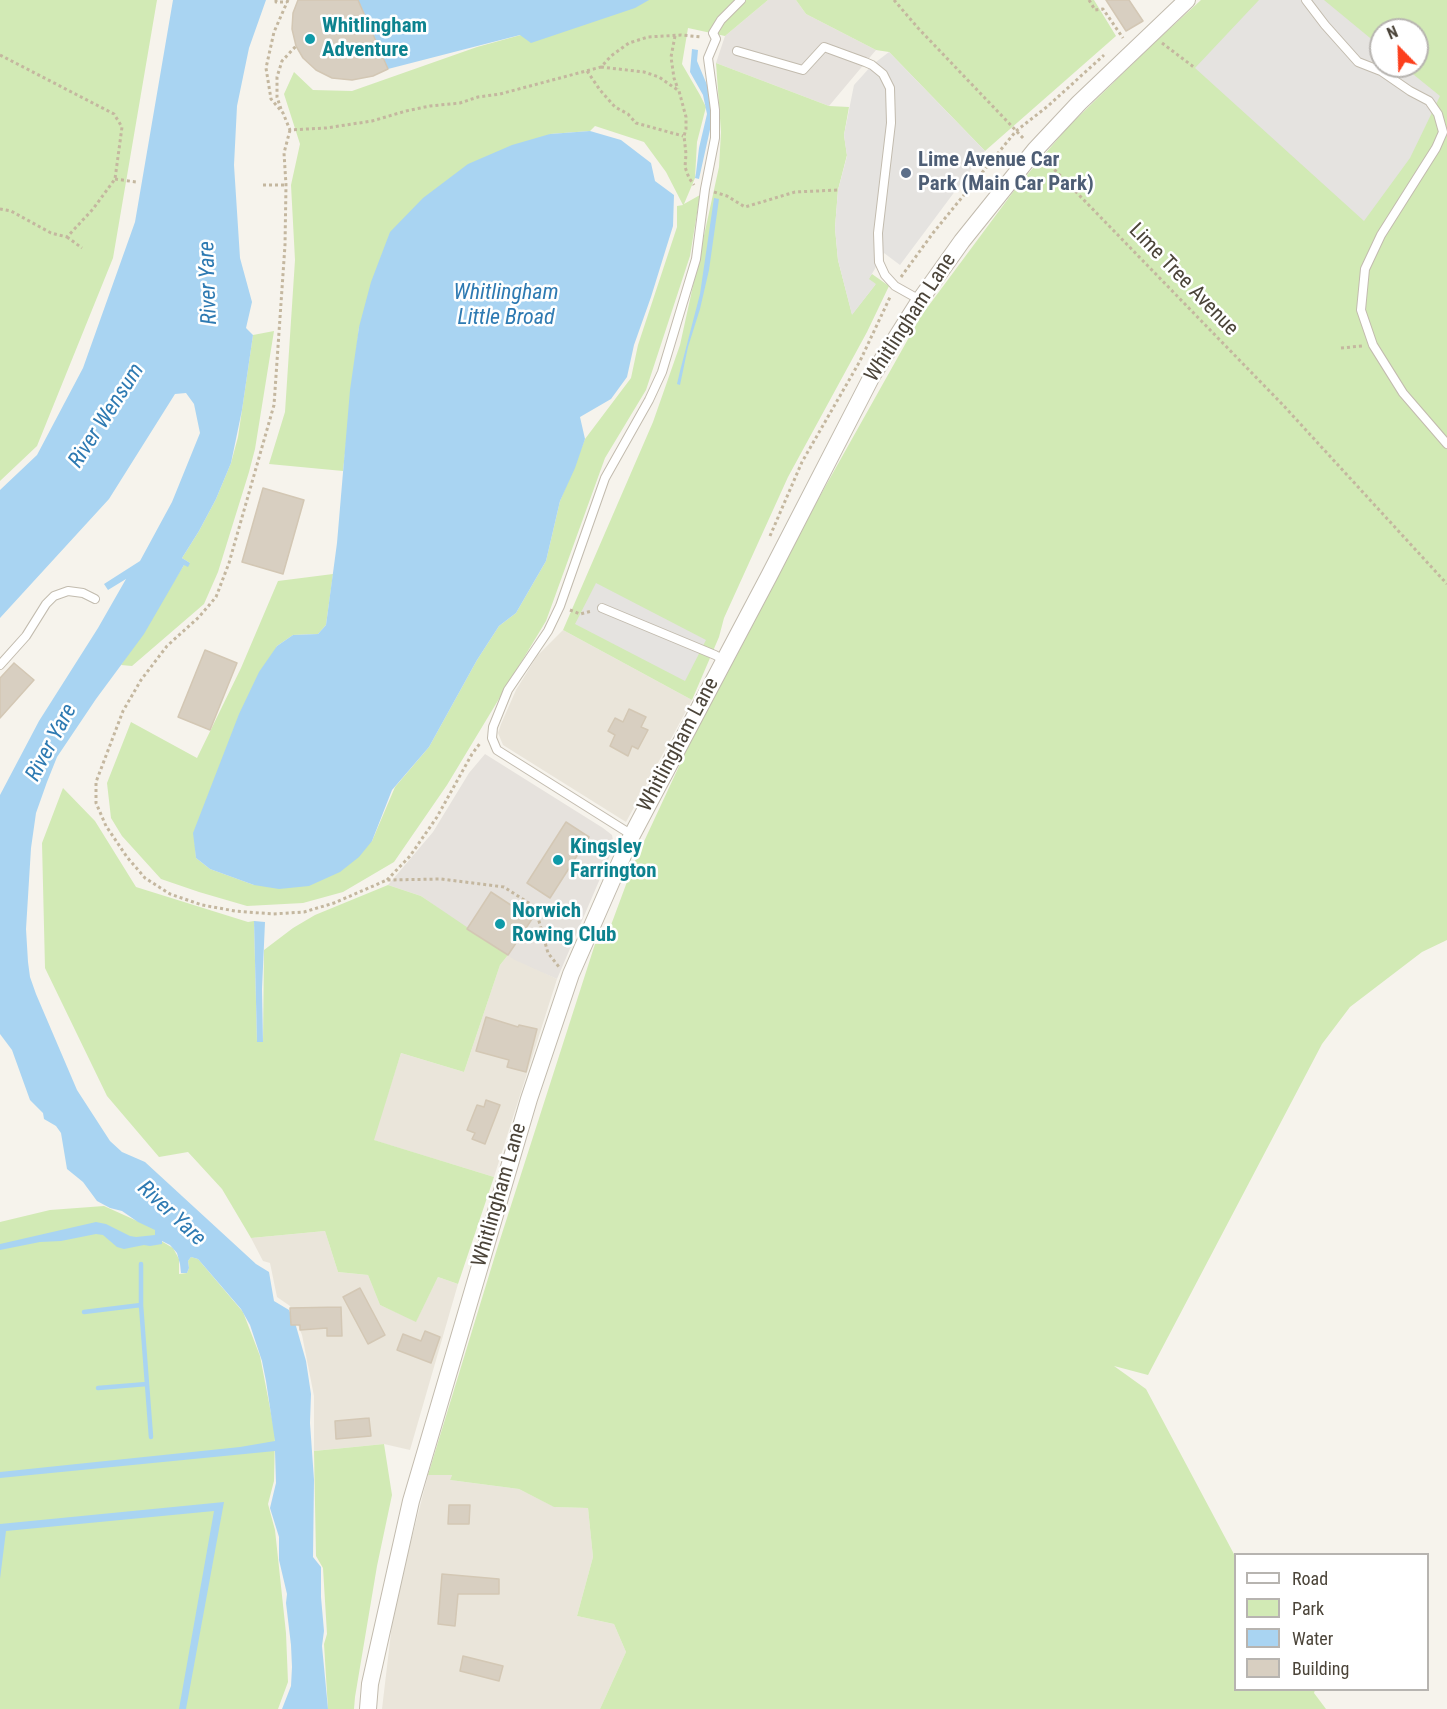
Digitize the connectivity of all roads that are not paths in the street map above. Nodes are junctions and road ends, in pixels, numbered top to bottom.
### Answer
1 (741, 0) edge
2 (1306, 0) edge
3 (1183, 2) edge
4 (737, 51) dead end
5 (920, 300) junction
6 (1447, 444) edge
7 (95, 599) dead end
8 (602, 608) road end
9 (724, 660) junction
10 (0, 665) edge
11 (632, 835) junction
12 (368, 1709) edge

1 - 11 lane
2 - 6 lane
3 - 5 street, Whitlingham Lane
4 - 5 lane
5 - 9 street, Whitlingham Lane
7 - 10 lane
8 - 9 lane
9 - 11 street, Whitlingham Lane
11 - 12 street, Whitlingham Lane

